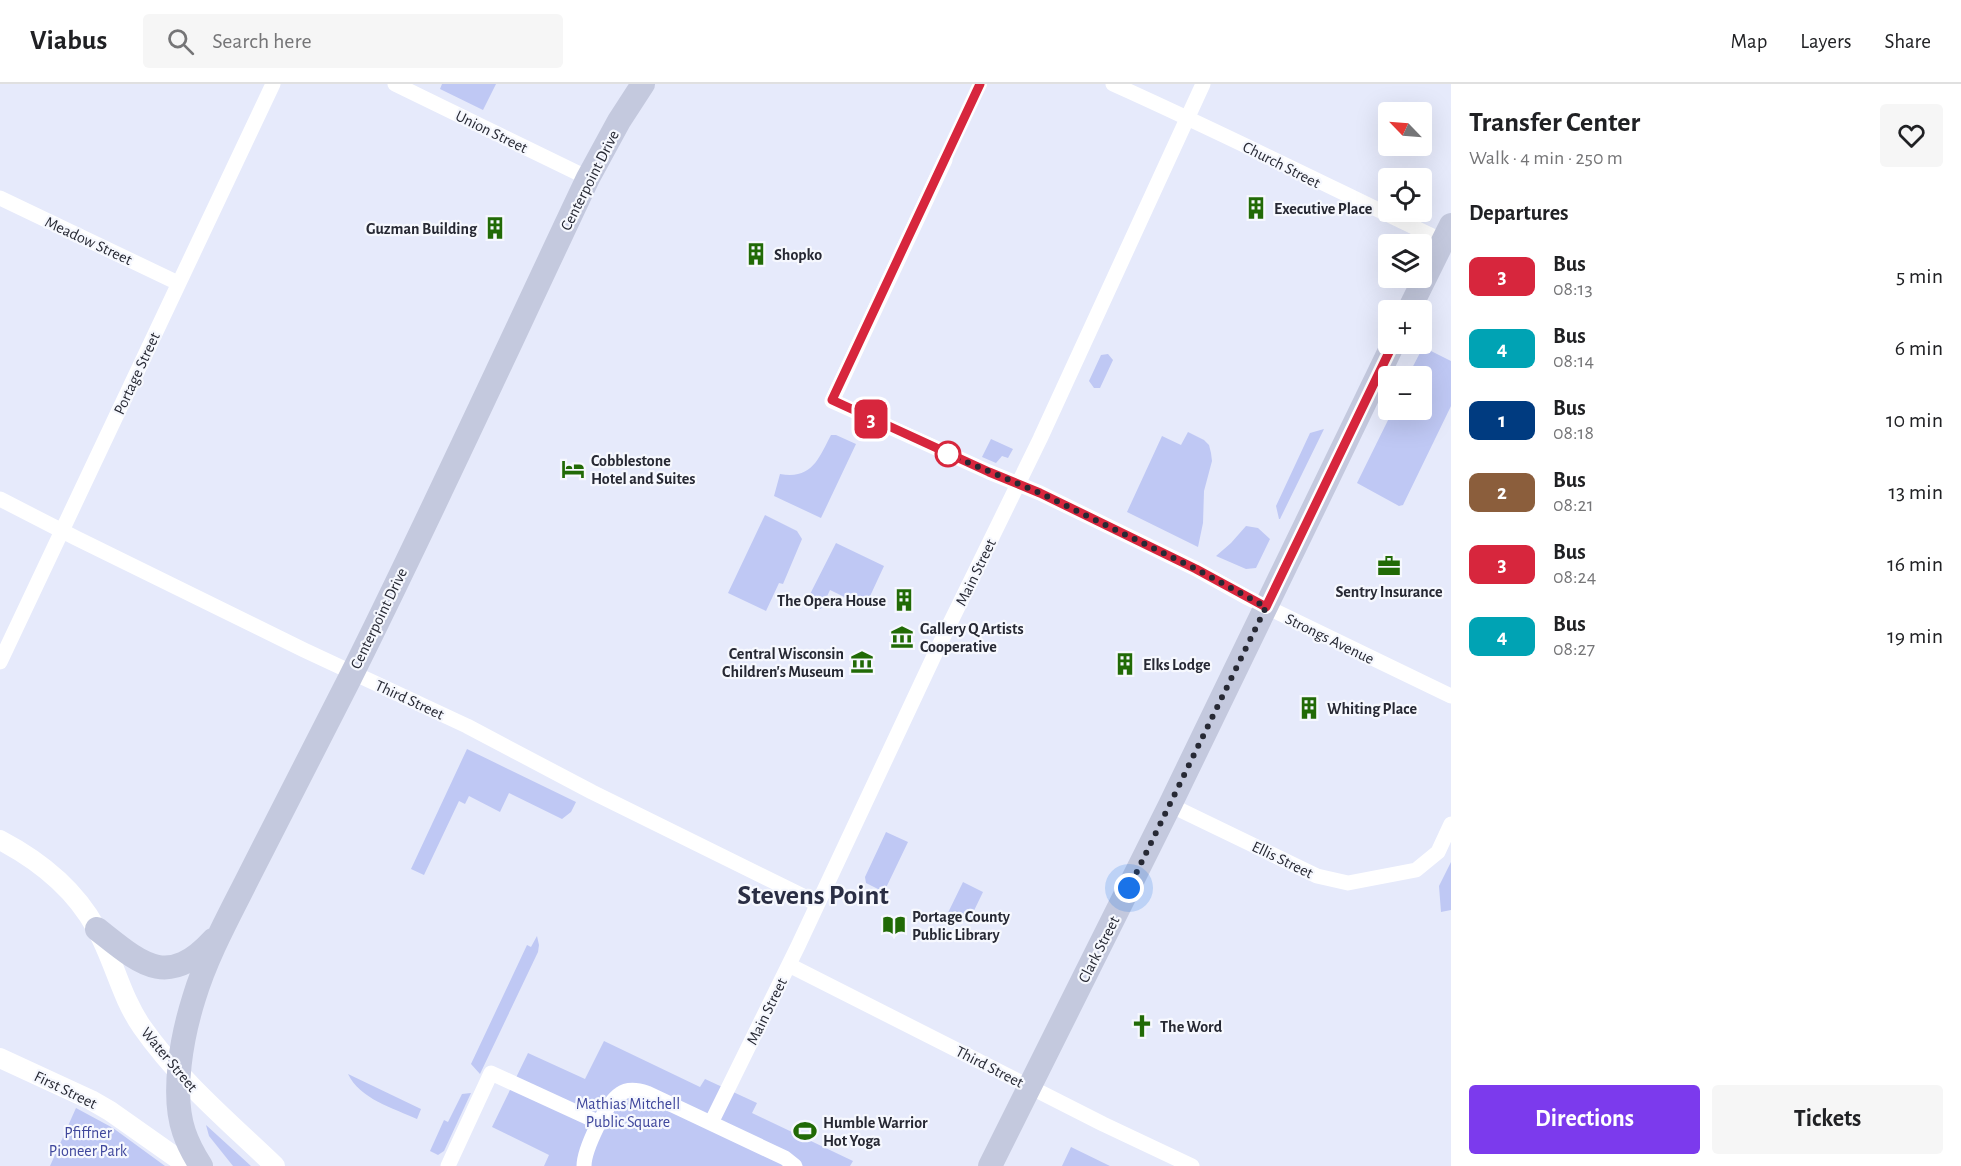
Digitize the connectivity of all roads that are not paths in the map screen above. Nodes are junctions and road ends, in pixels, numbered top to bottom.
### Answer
1 (273, 84) edge
2 (395, 84) edge
3 (644, 84) edge
4 (1113, 84) edge
5 (1203, 84) edge
6 (1188, 118) junction
7 (945, 160) dead end
8 (588, 178) junction
9 (0, 198) edge
10 (1448, 237) edge
11 (178, 283) junction
12 (1414, 300) edge
13 (1388, 354) edge
14 (1018, 484) junction
15 (0, 499) edge
16 (63, 531) junction
17 (1266, 607) junction
18 (0, 662) edge
19 (353, 672) junction
20 (1451, 696) edge
21 (1170, 805) junction
22 (1451, 824) edge
23 (0, 840) edge
24 (817, 905) junction
25 (97, 929) junction
26 (221, 932) junction
27 (789, 964) junction
28 (0, 1058) edge
29 (179, 1073) junction
30 (1030, 1086) junction
31 (600, 1123) junction
32 (711, 1123) junction
33 (188, 1166) edge
34 (201, 1166) edge
35 (275, 1166) edge
36 (448, 1166) edge
37 (584, 1166) edge
38 (795, 1166) edge
39 (990, 1166) edge
40 (1192, 1166) edge

1 - 11 street, Portage Street
2 - 8 street, Union Street
3 - 8 main road, Centerpoint Drive
4 - 6 street, Church Street
5 - 6 street, Main Street
6 - 10 street, Church Street
6 - 14 street, Main Street
7 - 14 street, Strongs Avenue
8 - 19 main road, Centerpoint Drive
9 - 11 street, Meadow Street
10 - 12 main road
11 - 16 street, Portage Street
13 - 17 main road, Clark Street
14 - 17 street, Strongs Avenue
14 - 24 street, Main Street
15 - 16 street, Third Street
16 - 18 street, Portage Street
16 - 19 street, Third Street
17 - 20 street, Strongs Avenue
17 - 21 main road, Clark Street
19 - 24 street, Third Street
19 - 26 main road, Centerpoint Drive
21 - 22 street, Ellis Street
21 - 30 main road, Clark Street
23 - 25 street, Water Street
24 - 27 street, Main Street
25 - 26 main road
25 - 29 street, Water Street
26 - 29 main road, Centerpoint Drive
27 - 30 street, Third Street
27 - 32 street, Main Street
28 - 33 street, First Street
29 - 34 main road, Centerpoint Drive
29 - 35 street, Water Street
30 - 39 main road, Clark Street
30 - 40 street, Third Street
31 - 32 street
31 - 36 street
31 - 37 street
32 - 38 street

